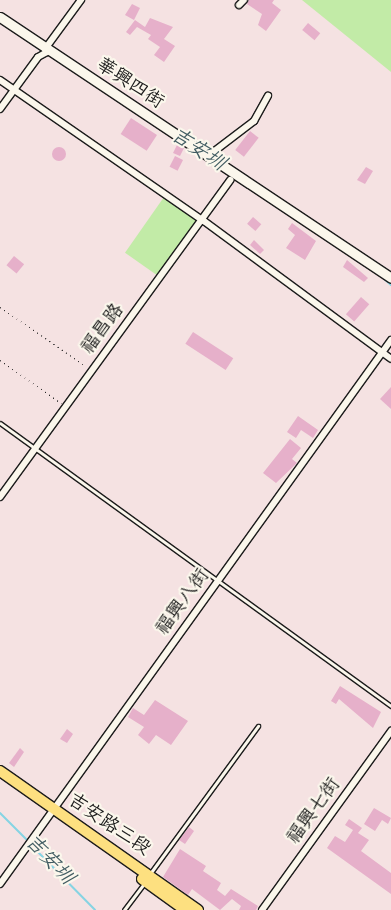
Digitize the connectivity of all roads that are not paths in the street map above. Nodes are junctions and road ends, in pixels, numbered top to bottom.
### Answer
1 (81, 0) edge
2 (0, 16) edge
3 (46, 51) junction
4 (0, 80) edge
5 (14, 90) junction
6 (268, 96) dead end
7 (0, 109) edge
8 (208, 156) junction
9 (234, 177) junction
10 (204, 221) junction
11 (391, 278) edge
12 (391, 340) edge
13 (382, 353) junction
14 (391, 359) edge
15 (0, 423) edge
16 (36, 449) junction
17 (0, 497) edge
18 (218, 582) junction
19 (391, 706) edge
20 (258, 726) dead end
21 (391, 731) edge
22 (0, 770) edge
23 (0, 779) edge
24 (51, 813) junction
25 (147, 878) junction
26 (0, 884) edge
27 (124, 910) edge
28 (185, 910) edge
29 (198, 910) edge
30 (262, 910) edge

1 - 3 street
2 - 3 street, 華興四街
3 - 5 street
3 - 8 street, 華興四街
4 - 5 street
5 - 7 street
5 - 10 street
6 - 8 street
8 - 9 street, 華興四街
9 - 10 street, 福昌路
9 - 11 street, 華興四街
10 - 13 street
10 - 16 street, 福昌路
12 - 13 street, 福興八街
13 - 14 street
13 - 18 street, 福興八街
15 - 16 lane
16 - 17 street, 福昌路
16 - 18 lane
18 - 19 lane
18 - 24 street, 福興八街
20 - 25 lane
21 - 30 street, 福興七街
22 - 24 main road, 吉安路三段
23 - 24 main road, 吉安路三段
24 - 25 main road, 吉安路三段
24 - 26 street, 福興八街
25 - 27 lane
25 - 28 main road, 吉安路三段
25 - 29 main road, 吉安路三段

